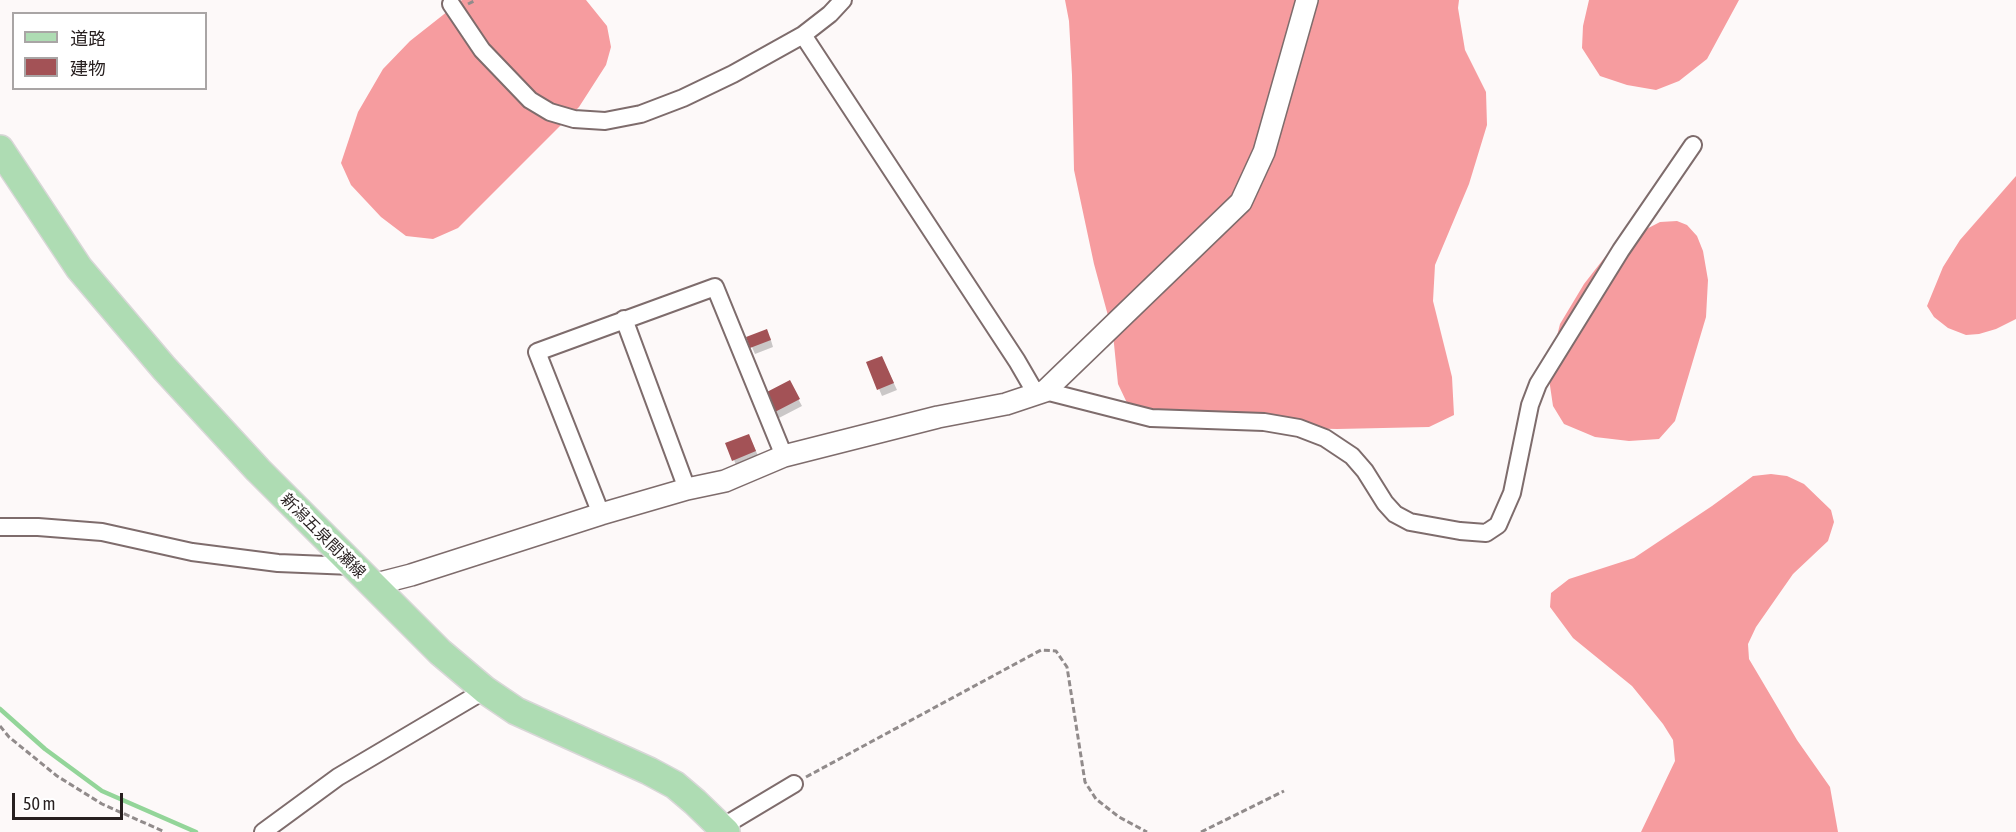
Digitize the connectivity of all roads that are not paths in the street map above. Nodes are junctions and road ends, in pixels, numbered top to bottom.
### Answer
1 (843, 0) edge
2 (1307, 0) edge
3 (451, 4) dead end
4 (803, 35) junction
5 (1693, 145) dead end
6 (0, 149) edge
7 (624, 319) junction
8 (1040, 392) junction
9 (784, 456) junction
10 (687, 489) junction
11 (601, 514) junction
12 (0, 527) edge
13 (352, 566) junction
14 (372, 585) junction
15 (485, 690) junction
16 (794, 784) road end
17 (724, 829) edge
18 (263, 832) edge

1 - 4 street
2 - 8 street
3 - 4 street
4 - 8 street
5 - 8 street
6 - 13 main road, 新潟五泉間瀬線
7 - 9 street
7 - 10 street
7 - 11 street
8 - 9 street
9 - 10 street
10 - 11 street
11 - 14 street
12 - 13 street
13 - 14 main road, 新潟五泉間瀬線
14 - 15 main road, 新潟五泉間瀬線
15 - 17 main road, 新潟五泉間瀬線
15 - 18 street
16 - 17 street

